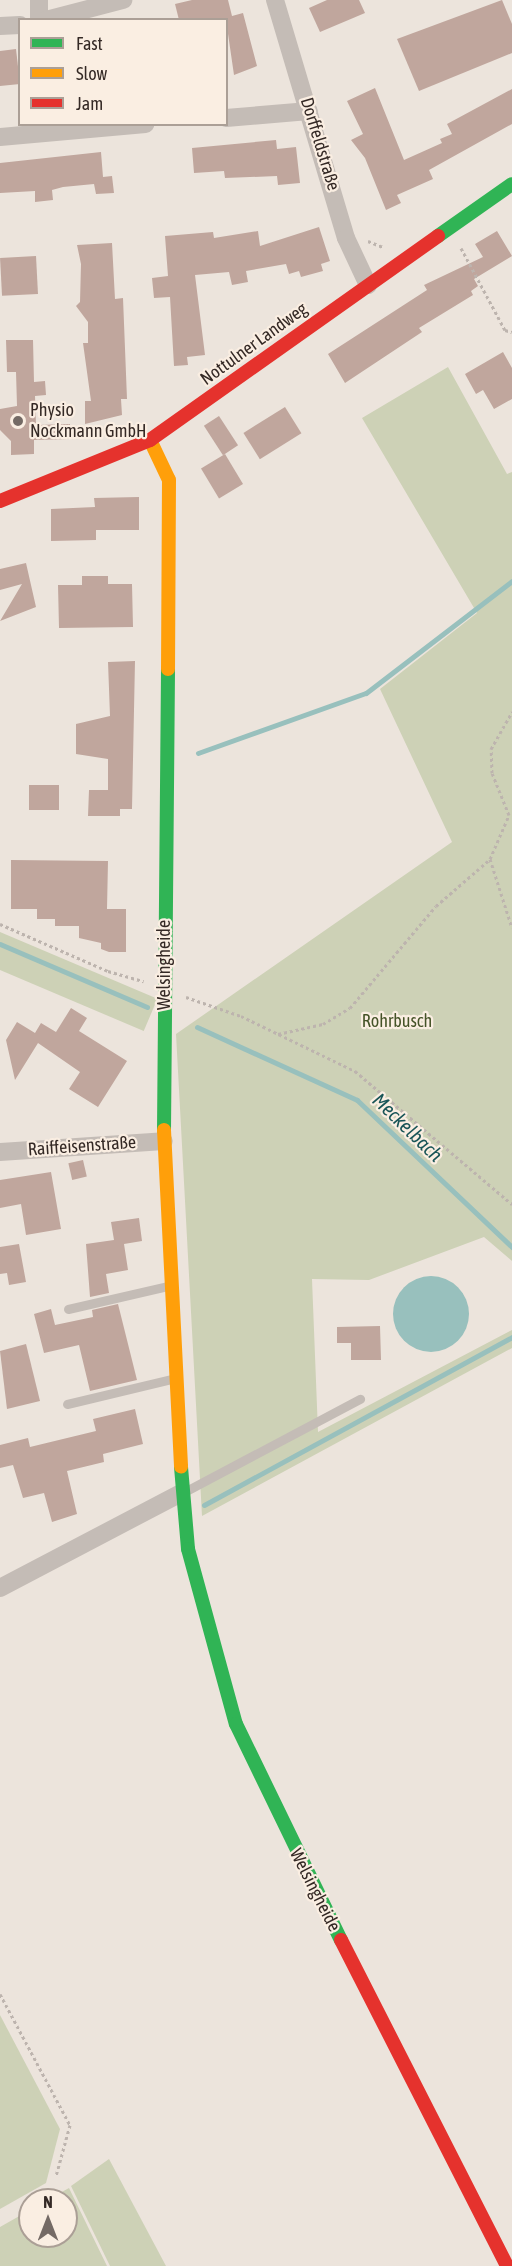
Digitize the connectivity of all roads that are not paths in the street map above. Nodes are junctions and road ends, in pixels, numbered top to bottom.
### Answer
1 (39, 0) edge
2 (123, 0) edge
3 (275, 0) edge
4 (39, 18) edge
5 (54, 18) edge
6 (18, 25) edge
7 (0, 26) edge
8 (309, 111) junction
9 (228, 118) edge
10 (123, 126) edge
11 (0, 137) edge
12 (512, 184) edge
13 (368, 285) junction
14 (150, 440) junction
15 (0, 501) edge
16 (164, 1141) junction
17 (0, 1152) edge
18 (171, 1285) junction
19 (68, 1309) dead end
20 (174, 1379) junction
21 (360, 1399) dead end
22 (67, 1404) dead end
23 (181, 1493) junction
24 (0, 1588) edge
25 (507, 2266) edge

1 - 4 street
2 - 5 street
3 - 8 street, Dorffeldstraße
6 - 7 street
8 - 9 street
8 - 13 street, Dorffeldstraße
10 - 11 street
12 - 13 street, Nottulner Landweg
13 - 14 street, Nottulner Landweg
14 - 15 street, Nottulner Landweg
14 - 16 street, Welsingheide
16 - 17 street, Raiffeisenstraße
16 - 18 street, Welsingheide
18 - 19 lane
18 - 20 street, Welsingheide
20 - 22 lane
20 - 23 street, Welsingheide
21 - 23 lane
23 - 24 street
23 - 25 street, Welsingheide

